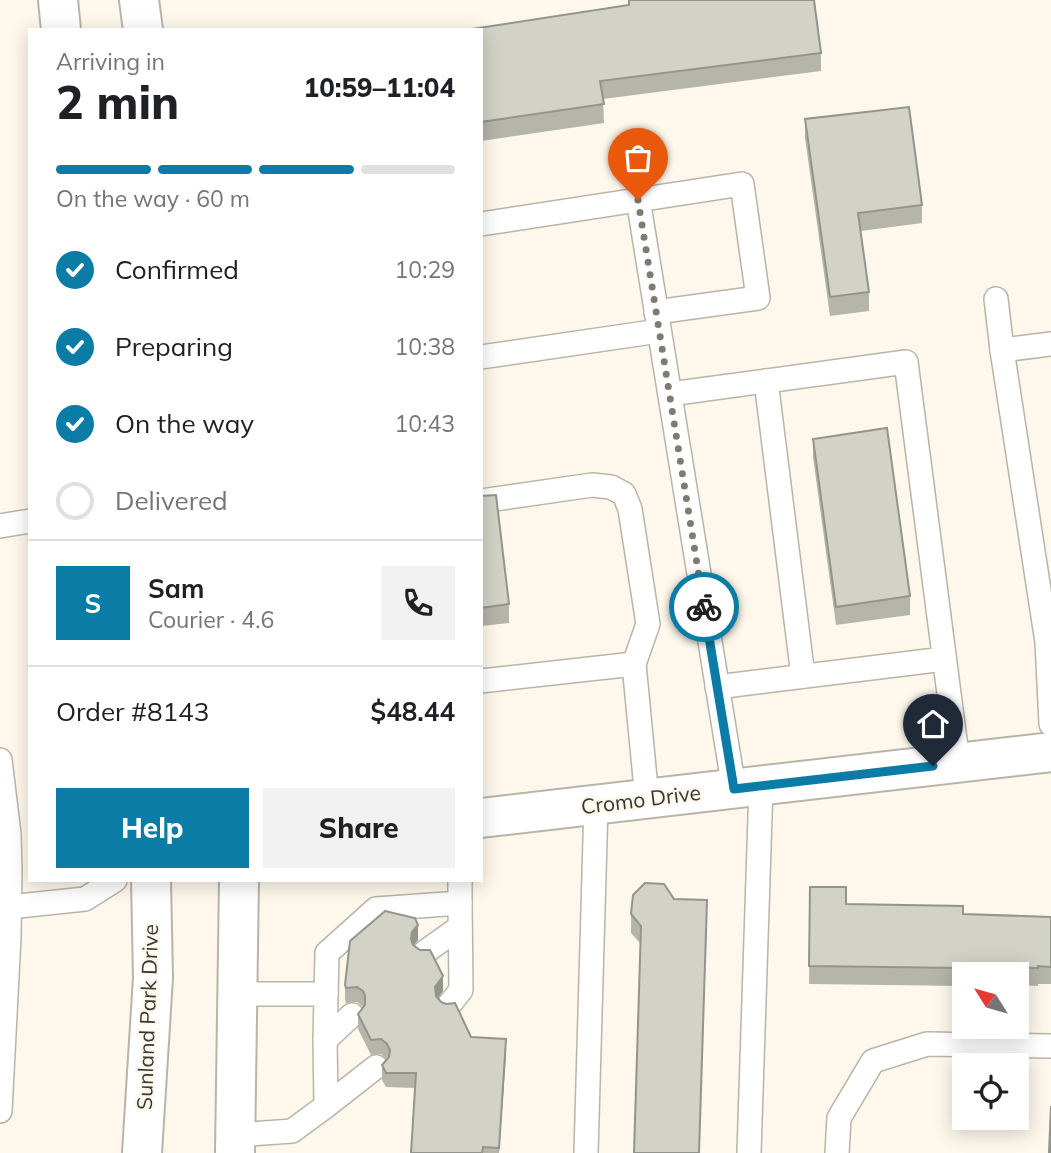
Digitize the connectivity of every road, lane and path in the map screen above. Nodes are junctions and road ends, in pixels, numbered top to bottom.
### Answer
1 (58, 0) edge
2 (139, 0) edge
3 (61, 28) edge
4 (143, 28) edge
5 (638, 200) junction
6 (483, 224) edge
7 (996, 299) dead end
8 (658, 322) junction
9 (1051, 344) edge
10 (1002, 350) junction
11 (483, 357) edge
12 (766, 381) junction
13 (670, 394) junction
14 (483, 501) edge
15 (28, 522) edge
16 (0, 526) edge
17 (1049, 641) edge
18 (944, 659) junction
19 (634, 664) junction
20 (803, 676) junction
21 (483, 681) edge
22 (717, 687) junction
23 (1051, 724) edge
24 (1051, 752) edge
25 (0, 760) edge
26 (958, 763) junction
27 (747, 787) junction
28 (647, 799) junction
29 (596, 805) junction
30 (483, 818) edge
31 (13, 870) edge
32 (112, 882) edge
33 (151, 882) edge
34 (239, 882) edge
35 (460, 891) edge
36 (5, 906) edge
37 (460, 927) junction
38 (425, 952) edge
39 (326, 993) junction
40 (238, 994) junction
41 (449, 1005) edge
42 (352, 1015) dead end
43 (325, 1040) junction
44 (1051, 1046) edge
45 (376, 1067) dead end
46 (326, 1106) junction
47 (0, 1111) edge
48 (236, 1144) edge
49 (142, 1153) edge
50 (586, 1153) edge
51 (749, 1153) edge
52 (836, 1153) edge

1 - 3 main road
2 - 4 main road
5 - 6 lane
5 - 8 lane
5 - 8 lane
7 - 10 lane
8 - 11 lane
8 - 13 lane
9 - 10 lane
10 - 17 lane
12 - 13 lane
12 - 18 lane
12 - 20 lane
13 - 22 lane
14 - 19 lane
15 - 16 lane
17 - 23 lane
18 - 20 lane
18 - 26 lane
19 - 21 lane
19 - 28 lane
20 - 22 lane
22 - 27 lane
24 - 26 main road, Cromo Drive
25 - 31 lane
26 - 27 main road, Cromo Drive
27 - 28 main road, Cromo Drive
27 - 51 lane
28 - 29 main road, Cromo Drive
29 - 30 main road, Cromo Drive
29 - 50 lane
31 - 36 lane
32 - 36 lane
33 - 49 main road, Sunland Park Drive
34 - 40 main road
35 - 37 lane
35 - 39 lane
36 - 47 lane
37 - 38 lane
37 - 41 lane
39 - 40 lane
39 - 43 lane
40 - 48 main road
42 - 43 lane
43 - 46 lane
44 - 52 lane
45 - 46 lane
46 - 48 lane

